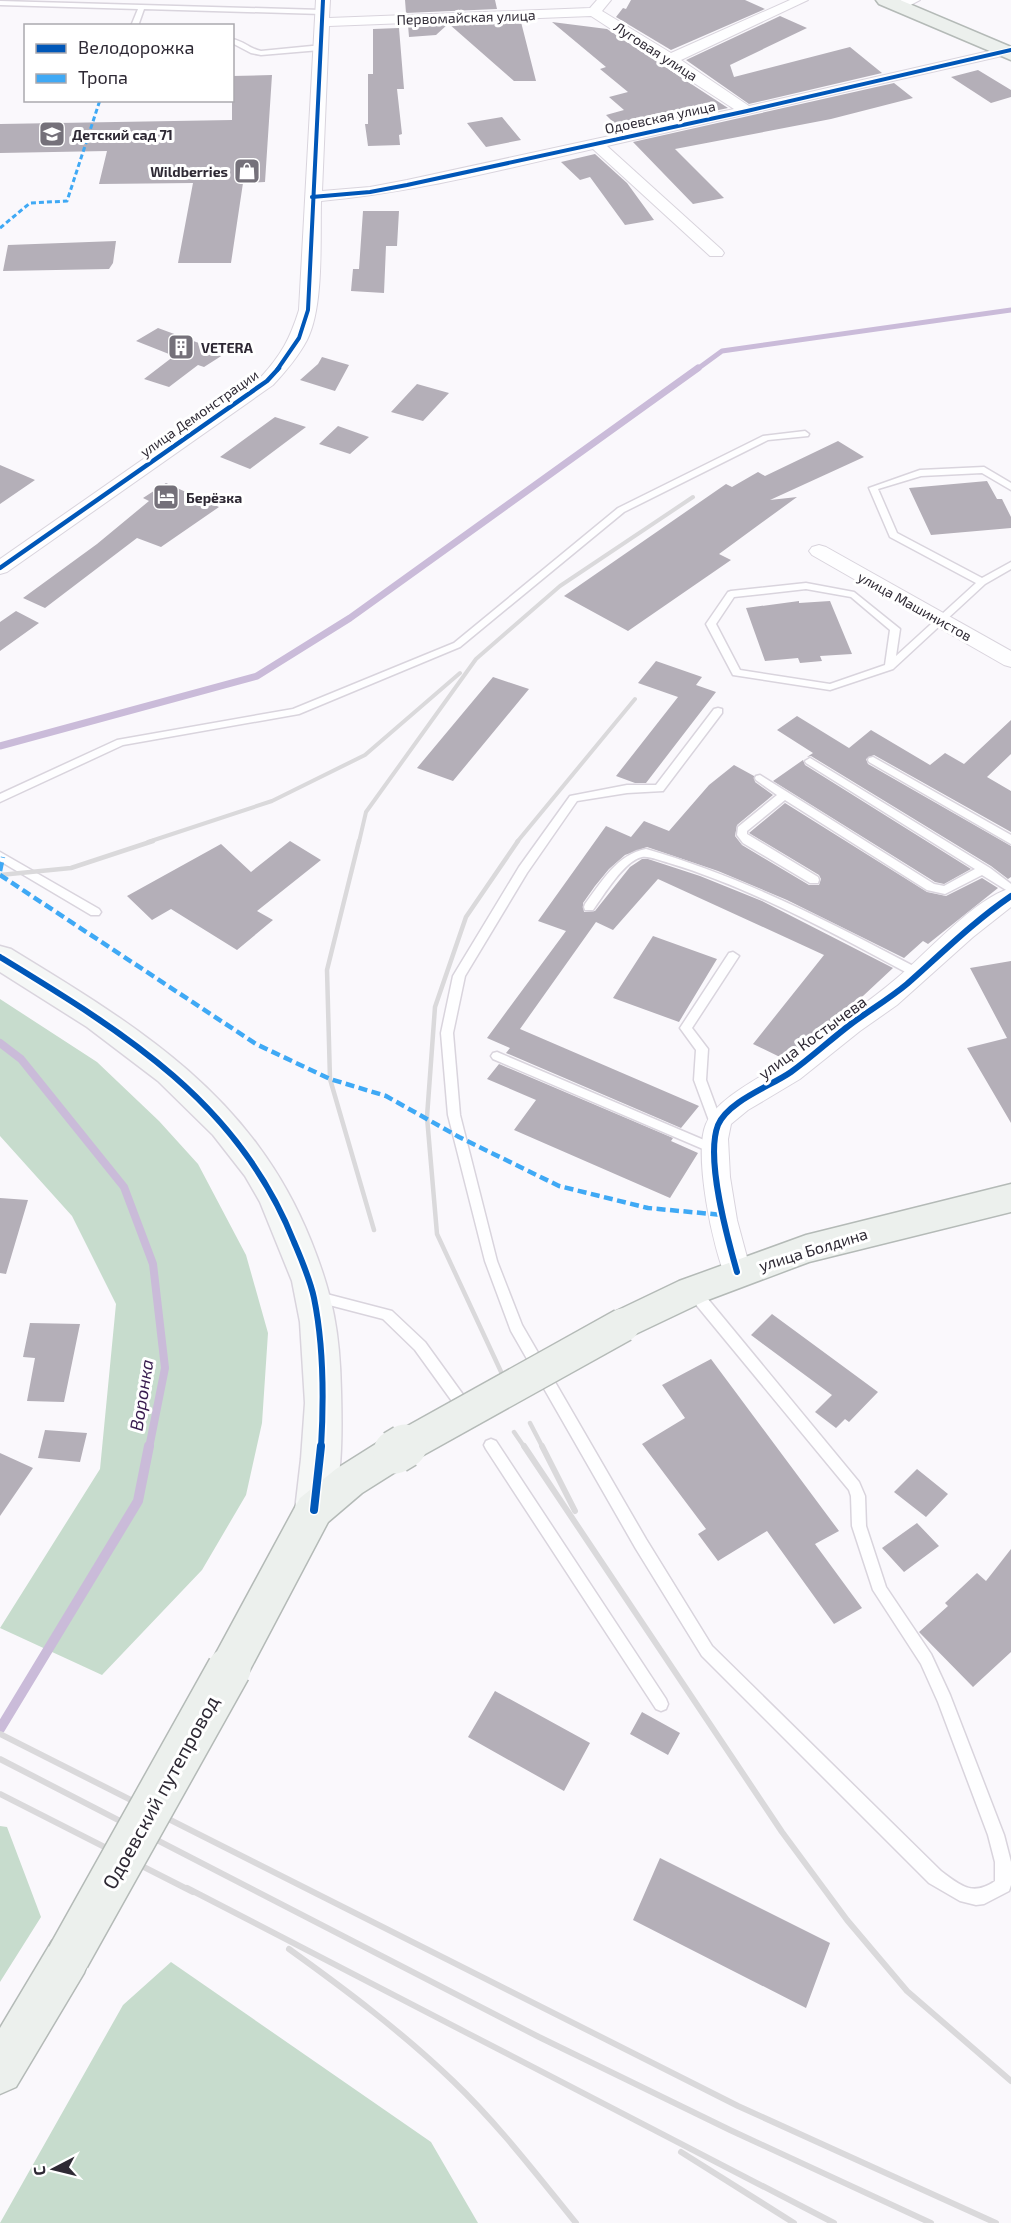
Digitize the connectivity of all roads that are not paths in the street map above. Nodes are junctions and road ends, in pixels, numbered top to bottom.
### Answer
1 (125, 0) edge
2 (604, 0) edge
3 (801, 0) edge
4 (899, 2) edge
5 (0, 3) edge
6 (123, 8) junction
7 (141, 9) junction
8 (322, 12) edge
9 (594, 12) junction
10 (135, 24) edge
11 (234, 41) edge
12 (320, 48) junction
13 (1008, 52) edge
14 (670, 59) junction
15 (747, 111) junction
16 (596, 144) junction
17 (312, 196) junction
18 (716, 253) dead end
19 (805, 434) dead end
20 (1011, 487) edge
21 (819, 551) dead end
22 (4, 560) edge
23 (1011, 565) edge
24 (982, 582) junction
25 (939, 619) junction
26 (1011, 660) edge
27 (890, 667) junction
28 (718, 711) dead end
29 (873, 760) dead end
30 (810, 761) dead end
31 (760, 778) dead end
32 (785, 796) junction
33 (0, 798) edge
34 (1011, 840) edge
35 (0, 856) edge
36 (986, 871) junction
37 (814, 880) dead end
38 (1011, 889) edge
39 (1011, 896) edge
40 (589, 907) dead end
41 (95, 912) dead end
42 (733, 956) dead end
43 (0, 957) edge
44 (917, 974) junction
45 (497, 1056) dead end
46 (716, 1138) junction
47 (1011, 1198) edge
48 (737, 1272) junction
49 (692, 1291) junction
50 (314, 1296) junction
51 (459, 1400) dead end
52 (491, 1445) dead end
53 (314, 1510) junction
54 (661, 1704) dead end
55 (0, 2071) edge

1 - 6 lane
2 - 9 street
3 - 14 street
4 - 13 main road
5 - 6 lane
6 - 7 lane
7 - 8 lane
7 - 10 lane
8 - 9 street, Первомайская улица
8 - 12 street, улица Демонстрации
9 - 14 street, Луговая улица
11 - 12 lane
12 - 17 street, улица Демонстрации
13 - 15 street, Одоевская улица
14 - 15 street, Луговая улица
15 - 16 street, Одоевская улица
16 - 17 street, Одоевская улица
16 - 18 street
17 - 22 street, улица Демонстрации
19 - 33 lane
20 - 24 lane
21 - 25 street, улица Машинистов
23 - 24 lane
24 - 25 lane
25 - 26 street, улица Машинистов
25 - 27 lane
27 - 27 lane
28 - 49 lane
29 - 34 lane
30 - 36 lane
31 - 32 lane
32 - 36 lane
32 - 37 lane
35 - 41 lane
36 - 38 lane
39 - 44 street, улица Костычева
40 - 44 lane
42 - 46 lane
43 - 50 street
44 - 46 street, улица Костычева
45 - 46 lane
46 - 48 street
47 - 48 main road, улица Болдина
48 - 49 main road, улица Болдина
49 - 53 main road, улица Болдина, bridge
50 - 51 lane
50 - 53 street
52 - 54 lane
53 - 55 main road, Одоевский путепровод, bridge

